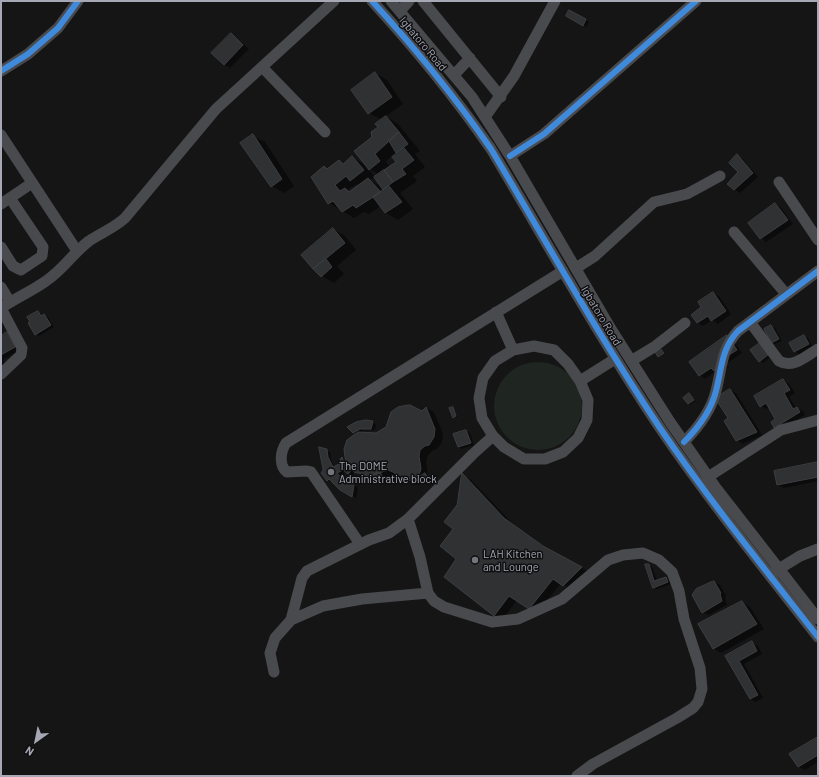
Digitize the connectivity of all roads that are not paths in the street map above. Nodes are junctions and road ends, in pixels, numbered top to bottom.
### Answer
1 (78, 1) edge
2 (334, 1) edge
3 (372, 1) edge
4 (392, 1) edge
5 (409, 1) edge
6 (423, 1) edge
7 (555, 1) edge
8 (696, 1) edge
9 (400, 11) junction
10 (470, 58) junction
11 (262, 67) junction
12 (1, 71) edge
13 (454, 75) junction
14 (501, 96) junction
15 (485, 117) junction
16 (325, 132) dead end
17 (1, 135) edge
18 (510, 156) junction
19 (720, 176) dead end
20 (779, 182) dead end
21 (32, 183) junction
22 (4, 203) edge
23 (1, 211) edge
24 (734, 232) dead end
25 (818, 240) edge
26 (1, 247) edge
27 (77, 251) junction
28 (576, 268) junction
29 (563, 271) junction
30 (818, 271) edge
31 (1, 287) edge
32 (786, 294) junction
33 (4, 306) edge
34 (496, 312) junction
35 (750, 322) junction
36 (684, 323) dead end
37 (818, 348) edge
38 (513, 350) junction
39 (615, 359) junction
40 (631, 361) junction
41 (1, 374) edge
42 (580, 381) junction
43 (818, 420) edge
44 (665, 425) junction
45 (493, 436) junction
46 (684, 442) junction
47 (708, 477) junction
48 (408, 518) junction
49 (360, 544) junction
50 (818, 549) edge
51 (780, 569) junction
52 (769, 574) junction
53 (428, 593) junction
54 (818, 619) edge
55 (291, 620) junction
56 (818, 637) edge
57 (274, 672) dead end
58 (577, 776) edge

1 - 12 street
2 - 11 street
3 - 29 street, Igbatoro Road
4 - 9 street, Igbatoro Road
5 - 9 street
6 - 10 street
7 - 14 street
8 - 18 street
9 - 13 street, Igbatoro Road
10 - 13 street
10 - 14 street
11 - 16 street
11 - 27 street
13 - 15 street, Igbatoro Road
14 - 15 street
15 - 18 street, Igbatoro Road
17 - 21 street
18 - 28 street, Igbatoro Road
19 - 28 street
20 - 25 street
21 - 22 street
21 - 27 street
22 - 23 street
22 - 26 street
24 - 32 street
27 - 33 street
28 - 40 street, Igbatoro Road
29 - 34 street
29 - 39 street, Igbatoro Road
30 - 32 street
31 - 33 street
32 - 35 street
33 - 41 street
34 - 38 street
34 - 49 street
35 - 37 street
35 - 46 street
36 - 40 street
38 - 42 street
38 - 45 street
39 - 42 street
39 - 44 street, Igbatoro Road
40 - 44 street, Igbatoro Road
42 - 45 street
43 - 47 street
44 - 46 street, Igbatoro Road
44 - 52 street, Igbatoro Road
45 - 48 street
46 - 47 street, Igbatoro Road
47 - 51 street, Igbatoro Road
48 - 49 street
48 - 53 street
49 - 55 street
50 - 51 street
51 - 52 street
51 - 54 street, Igbatoro Road
52 - 56 street, Igbatoro Road
53 - 55 street
53 - 58 street
55 - 57 street

